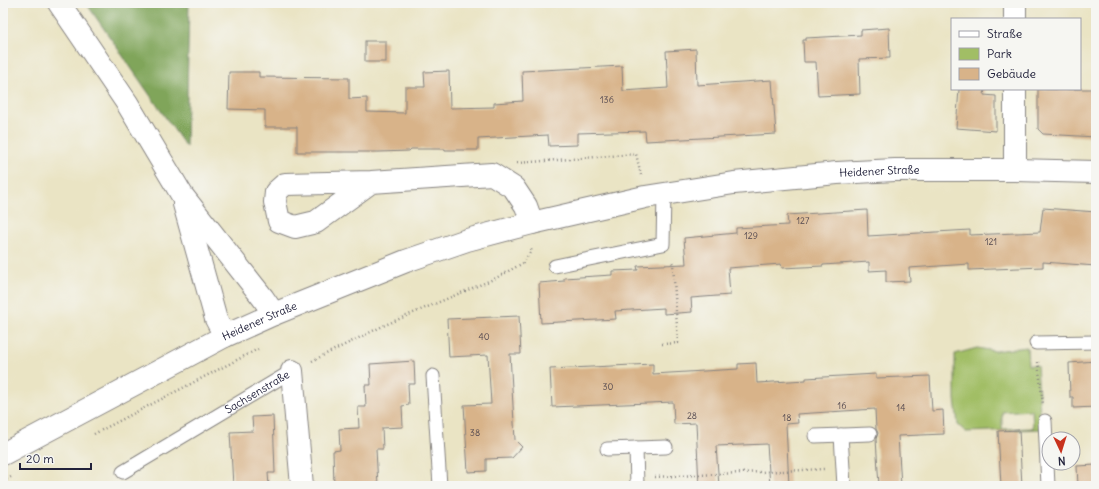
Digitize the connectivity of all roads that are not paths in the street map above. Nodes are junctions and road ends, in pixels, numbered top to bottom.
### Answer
1 (59, 3) edge
2 (1015, 3) edge
3 (1015, 18) edge
4 (1015, 90) edge
5 (1015, 170) junction
6 (1096, 172) edge
7 (371, 182) dead end
8 (182, 195) junction
9 (654, 195) junction
10 (532, 223) junction
11 (555, 266) dead end
12 (274, 314) junction
13 (225, 336) junction
14 (1096, 342) edge
15 (1036, 343) road end
16 (292, 371) joint
17 (433, 376) dead end
18 (1044, 421) road end
19 (870, 434) dead end
20 (841, 435) junction
21 (815, 436) dead end
22 (666, 447) dead end
23 (636, 448) junction
24 (607, 449) dead end
25 (3, 454) edge
26 (123, 472) dead end
27 (637, 482) edge
28 (302, 486) edge
29 (440, 486) edge
30 (844, 486) edge
31 (1048, 486) edge

1 - 8 main road
2 - 3 main road
4 - 5 main road
5 - 6 main road, Heidener Straße
5 - 9 main road, Heidener Straße
7 - 10 main road
8 - 12 main road
8 - 13 main road
9 - 10 main road, Heidener Straße
9 - 11 lane
10 - 12 main road, Heidener Straße
12 - 13 main road, Heidener Straße
13 - 25 main road, Heidener Straße
14 - 15 lane
16 - 26 lane, Sachsenstraße
16 - 28 main road, Sachsenstraße
17 - 29 lane
18 - 31 lane
19 - 20 lane
20 - 21 lane
20 - 30 lane
22 - 23 lane
23 - 24 lane
23 - 27 lane

